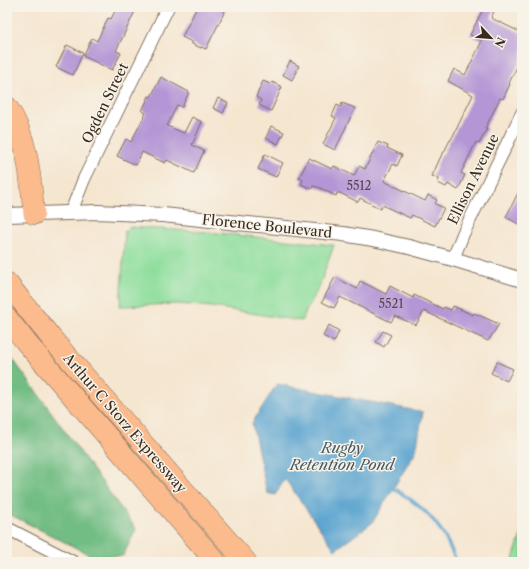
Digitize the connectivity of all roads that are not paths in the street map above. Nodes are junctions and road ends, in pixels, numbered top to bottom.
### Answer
1 (168, 7) edge
2 (7, 108) edge
3 (522, 113) edge
4 (71, 212) junction
5 (34, 214) junction
6 (8, 215) edge
7 (454, 259) junction
8 (522, 280) edge
9 (7, 283) edge
10 (7, 318) edge
11 (7, 528) edge
12 (73, 562) edge
13 (216, 562) edge
14 (246, 562) edge

1 - 4 street, Ogden Street
2 - 5 highway
3 - 7 street, Ellison Avenue
4 - 5 street, Florence Boulevard
4 - 7 street, Florence Boulevard
5 - 6 street, Florence Boulevard
7 - 8 street, Florence Boulevard
9 - 14 highway, Arthur C Storz Expressway
10 - 13 highway, Arthur C Storz Expressway
11 - 12 street

